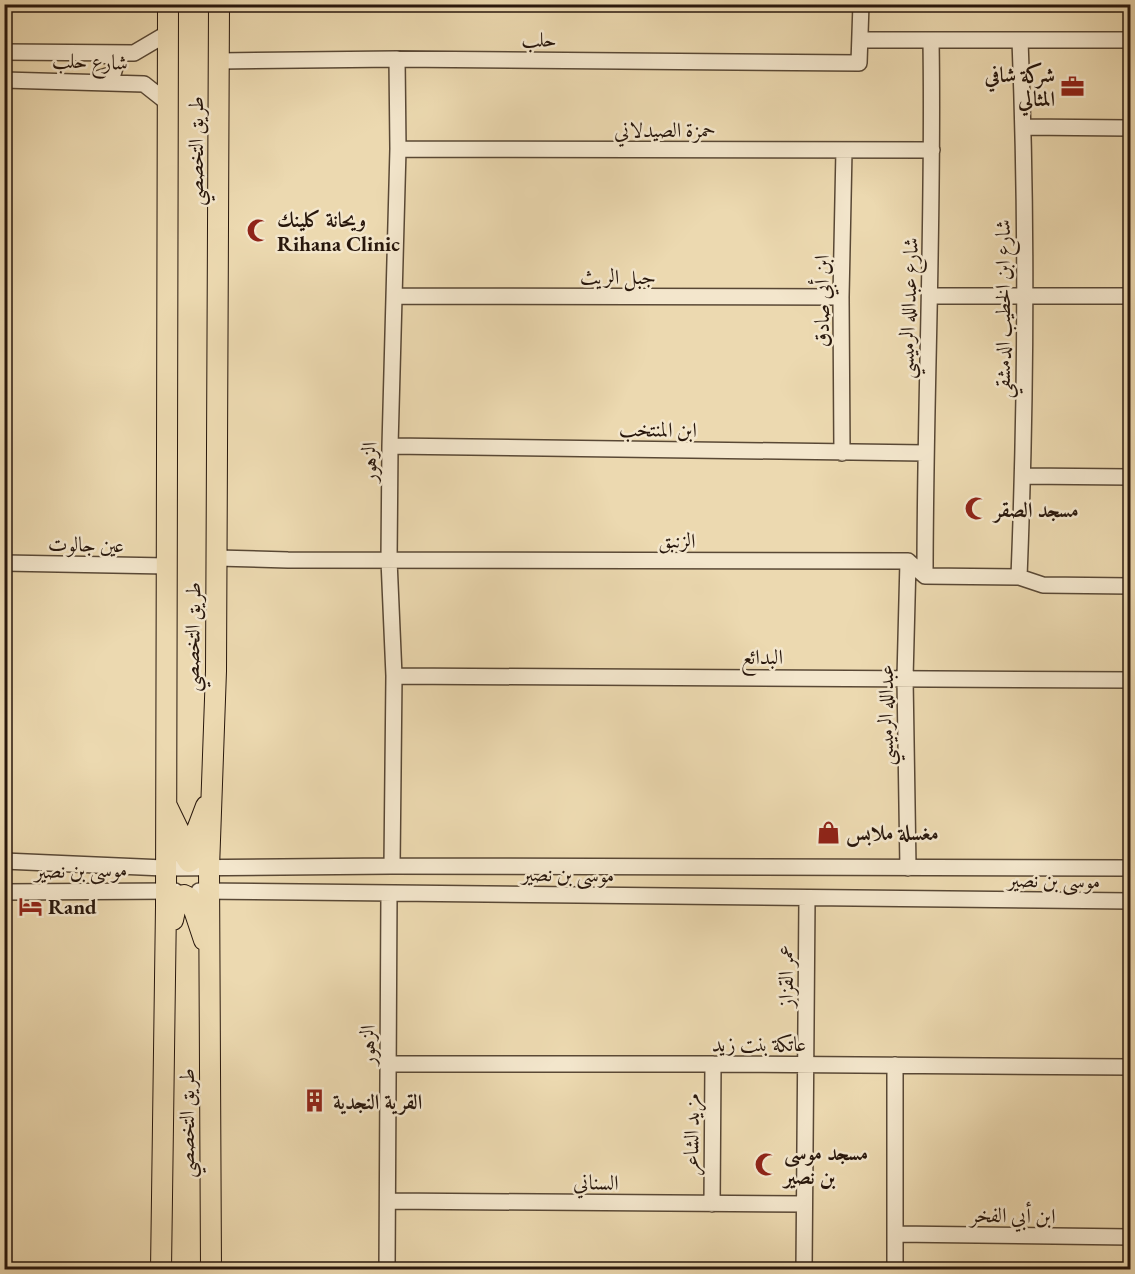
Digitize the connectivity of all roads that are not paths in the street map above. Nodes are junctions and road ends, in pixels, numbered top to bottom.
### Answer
1 (168, 4) edge
2 (219, 4) edge
3 (861, 4) edge
4 (168, 33) junction
5 (860, 40) junction
6 (1020, 40) junction
7 (1131, 40) edge
8 (931, 41) junction
9 (4, 52) edge
10 (82, 53) junction
11 (397, 59) junction
12 (220, 61) junction
13 (4, 80) edge
14 (82, 82) junction
15 (168, 103) junction
16 (1023, 127) junction
17 (1131, 128) edge
18 (398, 149) junction
19 (844, 150) junction
20 (933, 150) junction
21 (395, 296) junction
22 (930, 296) junction
23 (1023, 296) junction
24 (1131, 296) edge
25 (841, 297) junction
26 (390, 446) junction
27 (842, 453) junction
28 (925, 453) junction
29 (1023, 476) junction
30 (1131, 477) edge
31 (217, 558) junction
32 (389, 560) junction
33 (908, 561) junction
34 (4, 562) edge
35 (167, 566) junction
36 (925, 576) junction
37 (1019, 577) junction
38 (1131, 586) edge
39 (394, 676) junction
40 (905, 678) junction
41 (1131, 680) edge
42 (212, 794) junction
43 (165, 800) junction
44 (4, 861) edge
45 (392, 866) junction
46 (126, 867) junction
47 (244, 867) junction
48 (164, 868) junction
49 (209, 868) junction
50 (908, 868) junction
51 (1131, 868) edge
52 (166, 890) junction
53 (132, 891) junction
54 (209, 891) junction
55 (243, 891) junction
56 (4, 892) edge
57 (389, 893) junction
58 (807, 898) junction
59 (1131, 901) edge
60 (209, 954) junction
61 (165, 956) junction
62 (387, 1064) junction
63 (713, 1064) junction
64 (805, 1064) junction
65 (895, 1065) junction
66 (1131, 1067) edge
67 (388, 1201) junction
68 (712, 1204) junction
69 (804, 1204) junction
70 (896, 1234) junction
71 (1131, 1237) edge
72 (161, 1269) edge
73 (211, 1269) edge
74 (387, 1269) edge
75 (804, 1269) edge
76 (895, 1269) edge

1 - 4 main road, طريق التخصصي
2 - 12 main road, طريق التخصصي
3 - 5 street
4 - 10 street, شارع حلب
4 - 15 main road, طريق التخصصي
5 - 8 street
5 - 11 street, حلب
6 - 7 street
6 - 8 street
6 - 16 street, شارع ابن الخطيب الدمشقي
8 - 20 street, شارع عبدالله الرميسي
9 - 10 street, شارع حلب
10 - 14 street
11 - 12 street, حلب
11 - 18 street, الزهور
12 - 31 main road, طريق التخصصي
13 - 14 street, شارع حلب
14 - 15 street, شارع حلب
15 - 35 main road, طريق التخصصي
16 - 17 street
16 - 23 street, شارع ابن الخطيب الدمشقي
18 - 19 street, حمزة الصيدلاني
18 - 21 street, الزهور
19 - 20 street, حمزة الصيدلاني
19 - 25 street, ابن أبي صادق
20 - 22 street, شارع عبدالله الرميسي
21 - 25 street, جبل الريث
21 - 26 street, الزهور
22 - 23 street
22 - 28 street, شارع عبدالله الرميسي
23 - 24 street
23 - 29 street, شارع ابن الخطيب الدمشقي
25 - 27 street, ابن أبي صادق
26 - 27 street, ابن المنتخب
26 - 32 street, الزهور
27 - 28 street, ابن المنتخب
28 - 36 street, شارع عبدالله الرميسي
29 - 30 street
29 - 37 street, شارع ابن الخطيب الدمشقي
31 - 32 street, الزنبق
31 - 42 main road, طريق التخصصي
32 - 33 street, الزنبق
32 - 39 street, الزهور
33 - 36 street
33 - 40 street, عبدالله الرميسي
34 - 35 street, عين جالوت
35 - 43 main road, طريق التخصصي
36 - 37 street
37 - 38 street
39 - 40 street, البدائع
39 - 45 street, الزهور
40 - 41 street, البدائع
40 - 50 street, عبدالله الرميسي
42 - 43 main road
42 - 49 main road, طريق التخصصي
43 - 48 main road, طريق التخصصي
44 - 46 street
45 - 47 street
45 - 50 street
46 - 48 street
46 - 53 street
47 - 49 street
47 - 55 street
48 - 49 street
48 - 52 main road, طريق التخصصي
49 - 54 main road, طريق التخصصي
50 - 51 street
52 - 53 street, موسى بن نصير
52 - 54 street, موسى بن نصير
52 - 61 main road, طريق التخصصي
53 - 56 street, موسى بن نصير
54 - 55 street, موسى بن نصير
54 - 60 main road, طريق التخصصي
55 - 57 street, موسى بن نصير
57 - 58 street, موسى بن نصير
57 - 62 street, الزهور
58 - 59 street, موسى بن نصير
58 - 64 street, عمر القزاز
60 - 61 main road
60 - 73 main road, طريق التخصصي
61 - 72 main road, طريق التخصصي
62 - 63 street, عاتكة بنت زيد
62 - 67 street, الزهور
63 - 64 street, عاتكة بنت زيد
63 - 68 street, مزيد الشاعر
64 - 65 street, عاتكة بنت زيد
64 - 69 street, عمر القزاز
65 - 66 street, عاتكة بنت زيد
65 - 70 street
67 - 68 street, السناني
67 - 74 street, الزهور
68 - 69 street, السناني
69 - 75 street, عمر القزاز
70 - 71 street, ابن أبي الفخر
70 - 76 street

